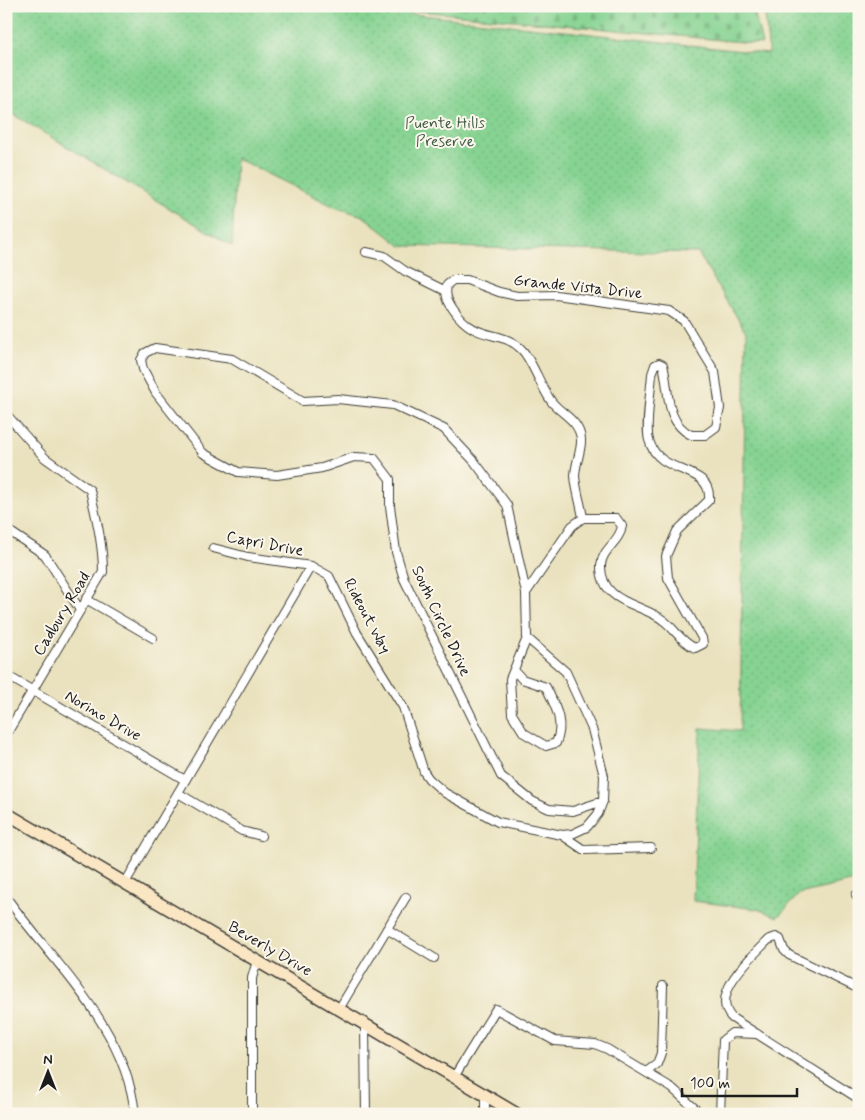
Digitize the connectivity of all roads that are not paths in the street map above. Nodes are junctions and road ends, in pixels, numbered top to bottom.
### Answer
1 (366, 252) dead end
2 (446, 290) junction
3 (6, 414) edge
4 (583, 518) junction
5 (6, 529) edge
6 (213, 548) dead end
7 (311, 566) junction
8 (526, 593) junction
9 (86, 599) junction
10 (80, 610) junction
11 (154, 638) dead end
12 (527, 638) junction
13 (514, 670) junction
14 (6, 675) edge
15 (32, 691) junction
16 (6, 735) edge
17 (186, 780) junction
18 (178, 793) junction
19 (603, 800) junction
20 (6, 813) edge
21 (562, 835) junction
22 (261, 836) dead end
23 (651, 848) dead end
24 (125, 883) junction
25 (6, 897) edge
26 (406, 897) dead end
27 (387, 929) junction
28 (434, 958) dead end
29 (257, 961) junction
30 (663, 986) dead end
31 (859, 989) edge
32 (339, 1009) junction
33 (365, 1024) junction
34 (757, 1034) junction
35 (646, 1072) junction
36 (454, 1077) junction
37 (485, 1095) junction
38 (859, 1100) edge
39 (135, 1114) edge
40 (252, 1114) edge
41 (366, 1114) edge
42 (485, 1114) edge
43 (517, 1114) edge
44 (701, 1114) edge
45 (720, 1114) edge

1 - 2 street
2 - 4 street
2 - 4 street, Grande Vista Drive
3 - 9 street, Cadbury Road
4 - 8 street
5 - 10 street
6 - 7 street, Capri Drive
7 - 17 street
7 - 21 street, Rideout Way
8 - 12 street
8 - 19 street, South Circle Drive
9 - 10 street, Cadbury Road
9 - 11 street
10 - 15 street, Cadbury Road
12 - 13 street
12 - 19 street
13 - 13 street
14 - 15 street, Norino Drive
15 - 16 street, Cadbury Road
15 - 17 street, Norino Drive
17 - 18 street
18 - 22 street
18 - 24 street
19 - 21 street
20 - 24 street, Beverly Drive
21 - 23 street
24 - 29 street, Beverly Drive
25 - 39 street
26 - 27 street
27 - 28 street
27 - 32 street
29 - 32 street, Beverly Drive
29 - 40 street
30 - 35 street
31 - 34 street
32 - 33 street, Beverly Drive
33 - 36 street, Beverly Drive
33 - 41 street
34 - 38 street
34 - 45 street
35 - 36 street
35 - 44 street
36 - 37 street, Beverly Drive
37 - 42 street
37 - 43 street, Beverly Drive

